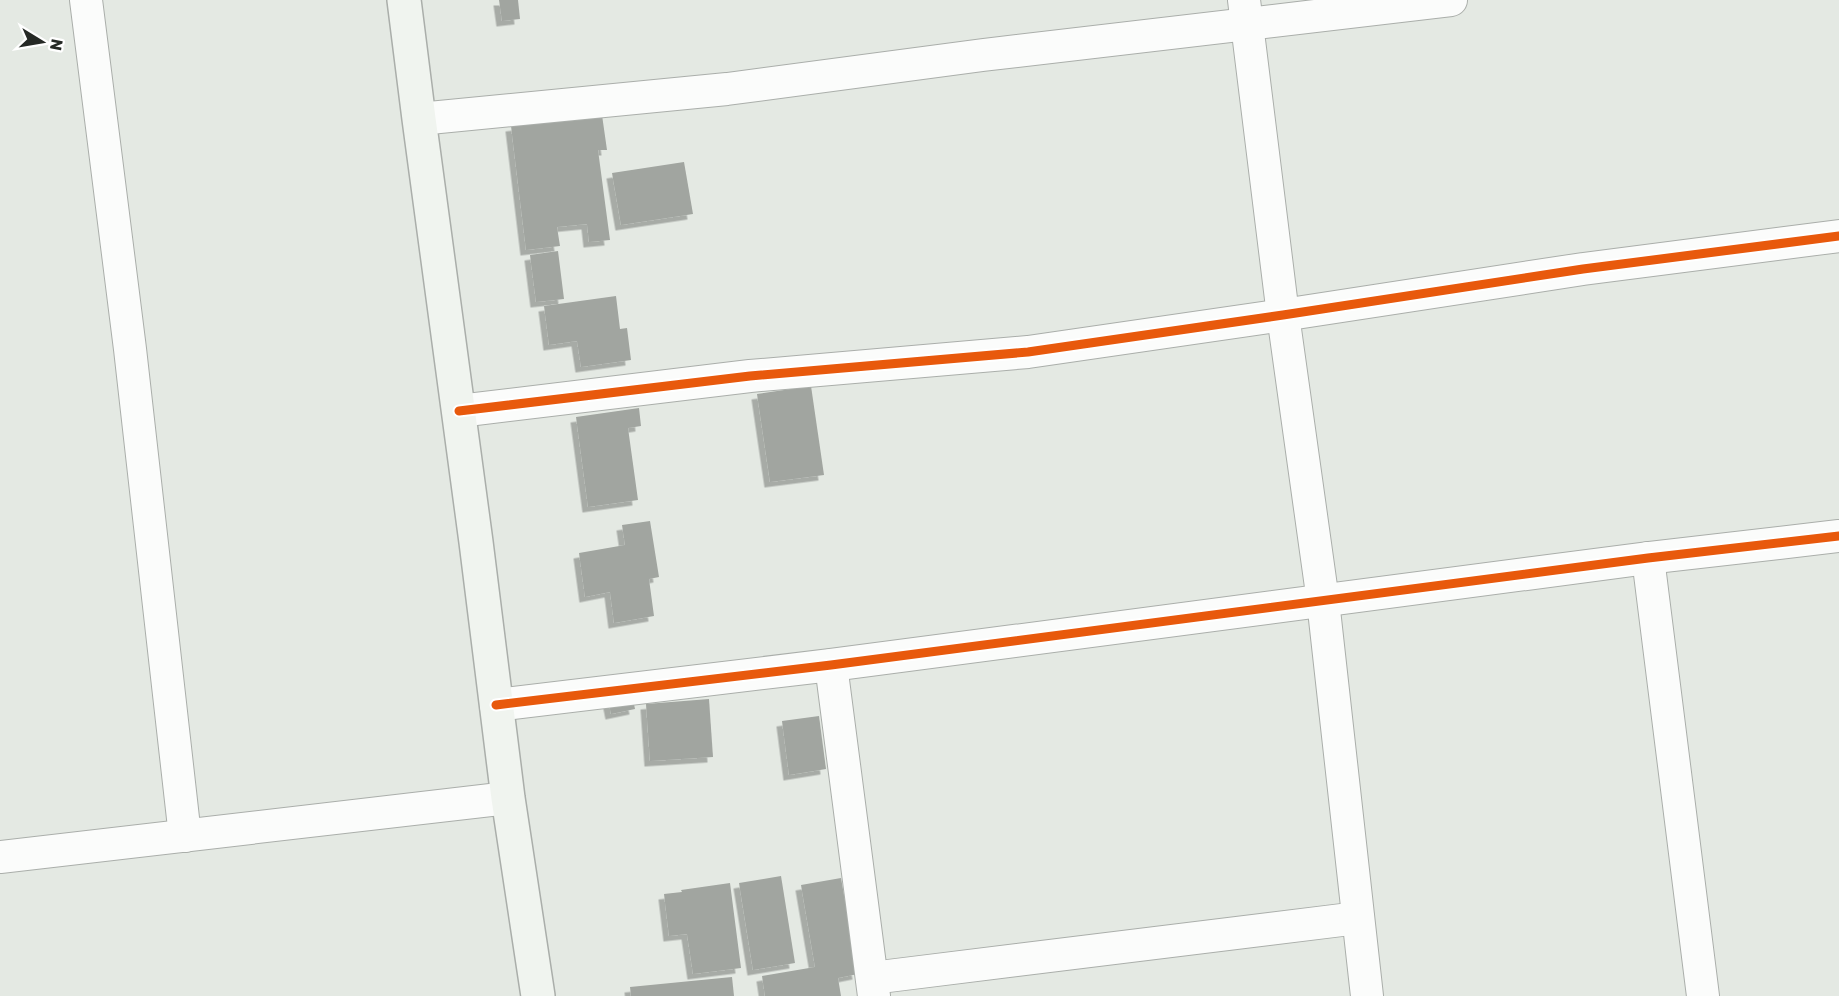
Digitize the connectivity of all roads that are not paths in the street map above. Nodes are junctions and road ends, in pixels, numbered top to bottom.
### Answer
1 (86, 0) edge
2 (404, 0) edge
3 (1451, 0) edge
4 (1245, 12) edge
5 (419, 119) junction
6 (1839, 236) edge
7 (1283, 315) junction
8 (459, 411) junction
9 (1839, 536) edge
10 (1648, 558) junction
11 (1323, 602) junction
12 (831, 665) junction
13 (496, 705) junction
14 (508, 798) junction
15 (185, 836) junction
16 (0, 856) edge
17 (1358, 918) junction
18 (873, 987) edge
19 (538, 996) edge
20 (1367, 996) edge
21 (1703, 996) edge

1 - 15 street
2 - 5 street
3 - 4 street
4 - 5 street
4 - 7 street
5 - 8 street
6 - 7 street
7 - 8 street
7 - 11 street
8 - 13 street
9 - 10 street
10 - 11 street
10 - 21 street
11 - 12 street
11 - 17 street
12 - 13 street
12 - 18 street
13 - 14 street
14 - 15 street
14 - 19 street
15 - 16 street
17 - 18 street
17 - 20 street

